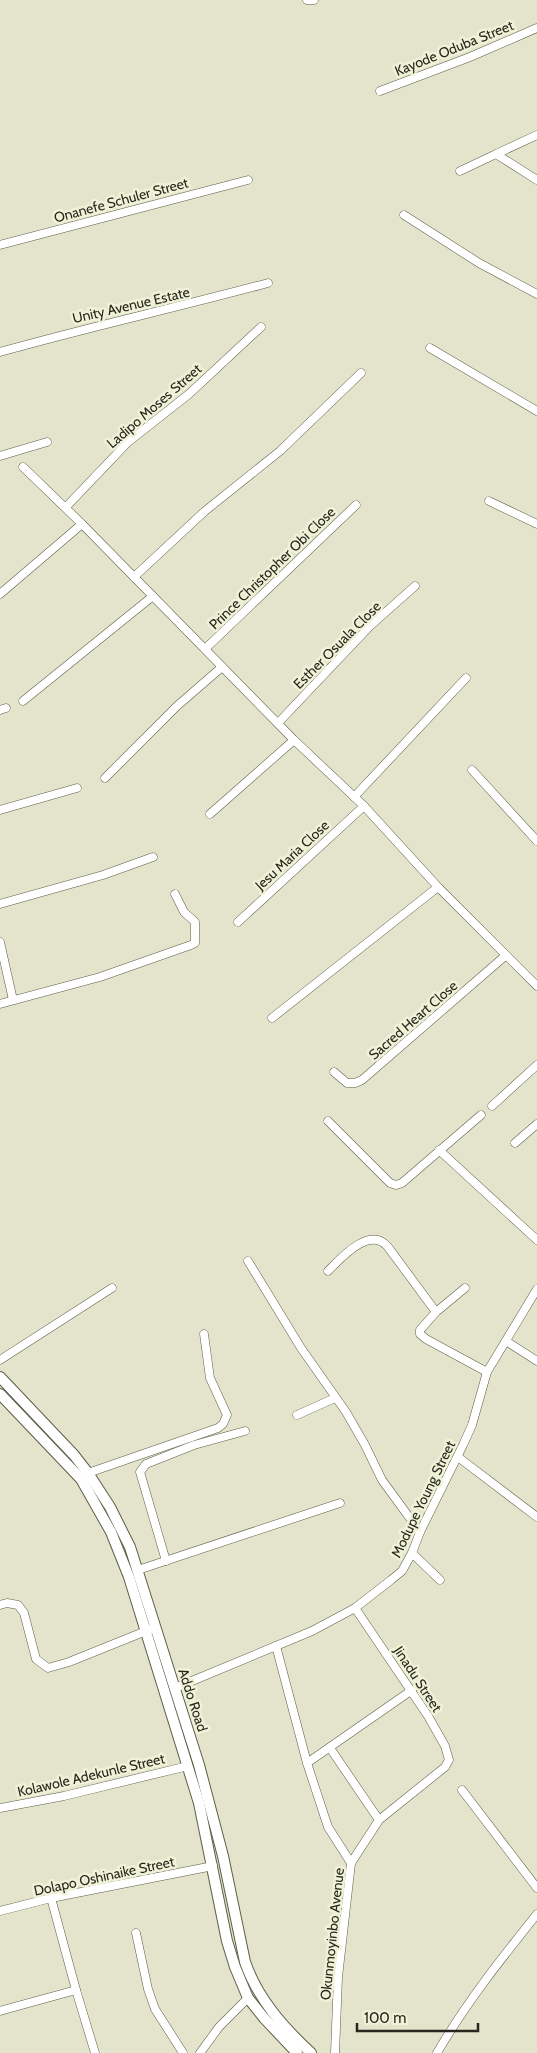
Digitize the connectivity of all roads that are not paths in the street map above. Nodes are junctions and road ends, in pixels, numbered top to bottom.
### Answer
1 (307, 0) edge
2 (314, 0) edge
3 (537, 28) edge
4 (380, 91) dead end
5 (537, 135) edge
6 (496, 154) junction
7 (460, 171) dead end
8 (248, 180) dead end
9 (537, 180) edge
10 (404, 215) dead end
11 (0, 245) edge
12 (268, 283) dead end
13 (537, 294) edge
14 (262, 327) dead end
15 (430, 348) dead end
16 (0, 352) edge
17 (361, 373) dead end
18 (537, 411) edge
19 (47, 442) dead end
20 (0, 456) edge
21 (23, 467) dead end
22 (489, 501) dead end
23 (356, 505) dead end
24 (66, 507) junction
25 (82, 524) junction
26 (537, 524) edge
27 (134, 577) junction
28 (415, 586) dead end
29 (0, 594) edge
30 (153, 596) junction
31 (205, 649) junction
32 (222, 667) junction
33 (466, 678) dead end
34 (23, 701) dead end
35 (278, 723) junction
36 (294, 740) junction
37 (472, 770) dead end
38 (105, 778) dead end
39 (77, 788) dead end
40 (354, 797) junction
41 (364, 806) junction
42 (0, 810) edge
43 (210, 814) dead end
44 (537, 841) edge
45 (153, 857) dead end
46 (438, 887) junction
47 (175, 894) dead end
48 (0, 904) edge
49 (238, 922) dead end
50 (0, 942) edge
51 (506, 956) junction
52 (537, 986) edge
53 (13, 1000) junction
54 (0, 1004) edge
55 (272, 1018) dead end
56 (537, 1065) edge
57 (334, 1072) dead end
58 (492, 1106) dead end
59 (481, 1114) dead end
60 (328, 1121) dead end
61 (537, 1124) edge
62 (515, 1143) dead end
63 (439, 1150) junction
64 (537, 1240) edge
65 (248, 1261) dead end
66 (328, 1271) dead end
67 (112, 1288) dead end
68 (465, 1288) dead end
69 (537, 1289) edge
70 (436, 1312) junction
71 (204, 1334) dead end
72 (506, 1341) junction
73 (0, 1360) edge
74 (537, 1362) edge
75 (487, 1372) junction
76 (0, 1377) edge
77 (0, 1394) edge
78 (335, 1398) junction
79 (297, 1415) dead end
80 (245, 1431) dead end
81 (458, 1457) junction
82 (88, 1473) junction
83 (340, 1503) dead end
84 (537, 1518) edge
85 (420, 1532) junction
86 (412, 1553) junction
87 (166, 1561) junction
88 (138, 1570) junction
89 (440, 1580) dead end
90 (0, 1605) edge
91 (355, 1608) junction
92 (150, 1630) junction
93 (276, 1646) junction
94 (175, 1688) junction
95 (412, 1690) junction
96 (330, 1748) junction
97 (308, 1763) junction
98 (188, 1766) junction
99 (445, 1767) joint
100 (462, 1790) dead end
101 (0, 1808) edge
102 (379, 1820) junction
103 (351, 1863) junction
104 (213, 1866) junction
105 (537, 1888) edge
106 (52, 1898) junction
107 (0, 1911) edge
108 (537, 1914) edge
109 (136, 1933) dead end
110 (76, 1990) junction
111 (248, 1998) junction
112 (0, 2010) edge
113 (95, 2053) edge
114 (183, 2053) edge
115 (200, 2053) edge
116 (297, 2053) edge
117 (311, 2053) edge
118 (334, 2053) edge
119 (437, 2053) edge

1 - 2 street
3 - 4 street, Kayode Oduba Street
5 - 6 street
6 - 7 street
6 - 9 street
8 - 11 street, Onanefe Schuler Street
10 - 13 street
12 - 16 street, Unity Avenue Estate
14 - 24 street, Ladipo Moses Street
15 - 18 street
17 - 27 street
19 - 20 street
21 - 24 street
22 - 26 street
23 - 31 street, Prince Christopher Obi Close
24 - 25 street
25 - 27 street
25 - 29 street
27 - 30 street
28 - 35 street, Esther Osuala Close
30 - 31 street
30 - 34 street
31 - 32 street
32 - 35 street
32 - 38 street
33 - 40 street
35 - 36 street
36 - 40 street
36 - 43 street
37 - 44 street
39 - 42 street
40 - 41 street
41 - 46 street
41 - 49 street, Jesu Maria Close
45 - 48 street
46 - 51 street
46 - 55 street
47 - 53 street
50 - 53 street
51 - 52 street
51 - 57 street, Sacred Heart Close
53 - 54 street
56 - 58 street
59 - 63 street
60 - 63 street
61 - 62 street
63 - 64 street
65 - 78 street
66 - 70 street
67 - 73 street
68 - 70 street
69 - 72 street, Modupe Young Street
70 - 75 street
71 - 82 street
72 - 74 street
72 - 75 street, Modupe Young Street
75 - 81 street, Modupe Young Street
76 - 82 main road, Addo Road
77 - 92 main road, Addo Road
78 - 79 street
78 - 85 street
80 - 87 street
81 - 84 street
81 - 85 street, Modupe Young Street
82 - 88 main road, Addo Road
83 - 87 street
85 - 86 street, Modupe Young Street
86 - 89 street
86 - 91 street, Modupe Young Street
87 - 88 street
88 - 92 main road, Addo Road
90 - 92 street
91 - 93 street, Modupe Young Street
91 - 95 street, Jinadu Street
92 - 94 main road, Addo Road
92 - 98 main road, Addo Road
93 - 94 street, Modupe Young Street
93 - 97 street
94 - 117 main road, Addo Road
95 - 96 street
95 - 99 street, Jinadu Street
96 - 97 street
96 - 102 street
97 - 103 street
98 - 101 street, Kolawole Adekunle Street
98 - 104 main road, Addo Road
99 - 102 street, Okunmoyinbo Avenue
100 - 105 street
102 - 103 street, Okunmoyinbo Avenue
103 - 118 street, Okunmoyinbo Avenue
104 - 106 street, Dolapo Oshinaike Street
104 - 111 main road, Addo Road
106 - 107 street, Dolapo Oshinaike Street
106 - 110 street
108 - 119 street
109 - 114 street
110 - 112 street
110 - 113 street
111 - 115 street
111 - 116 main road, Addo Road

